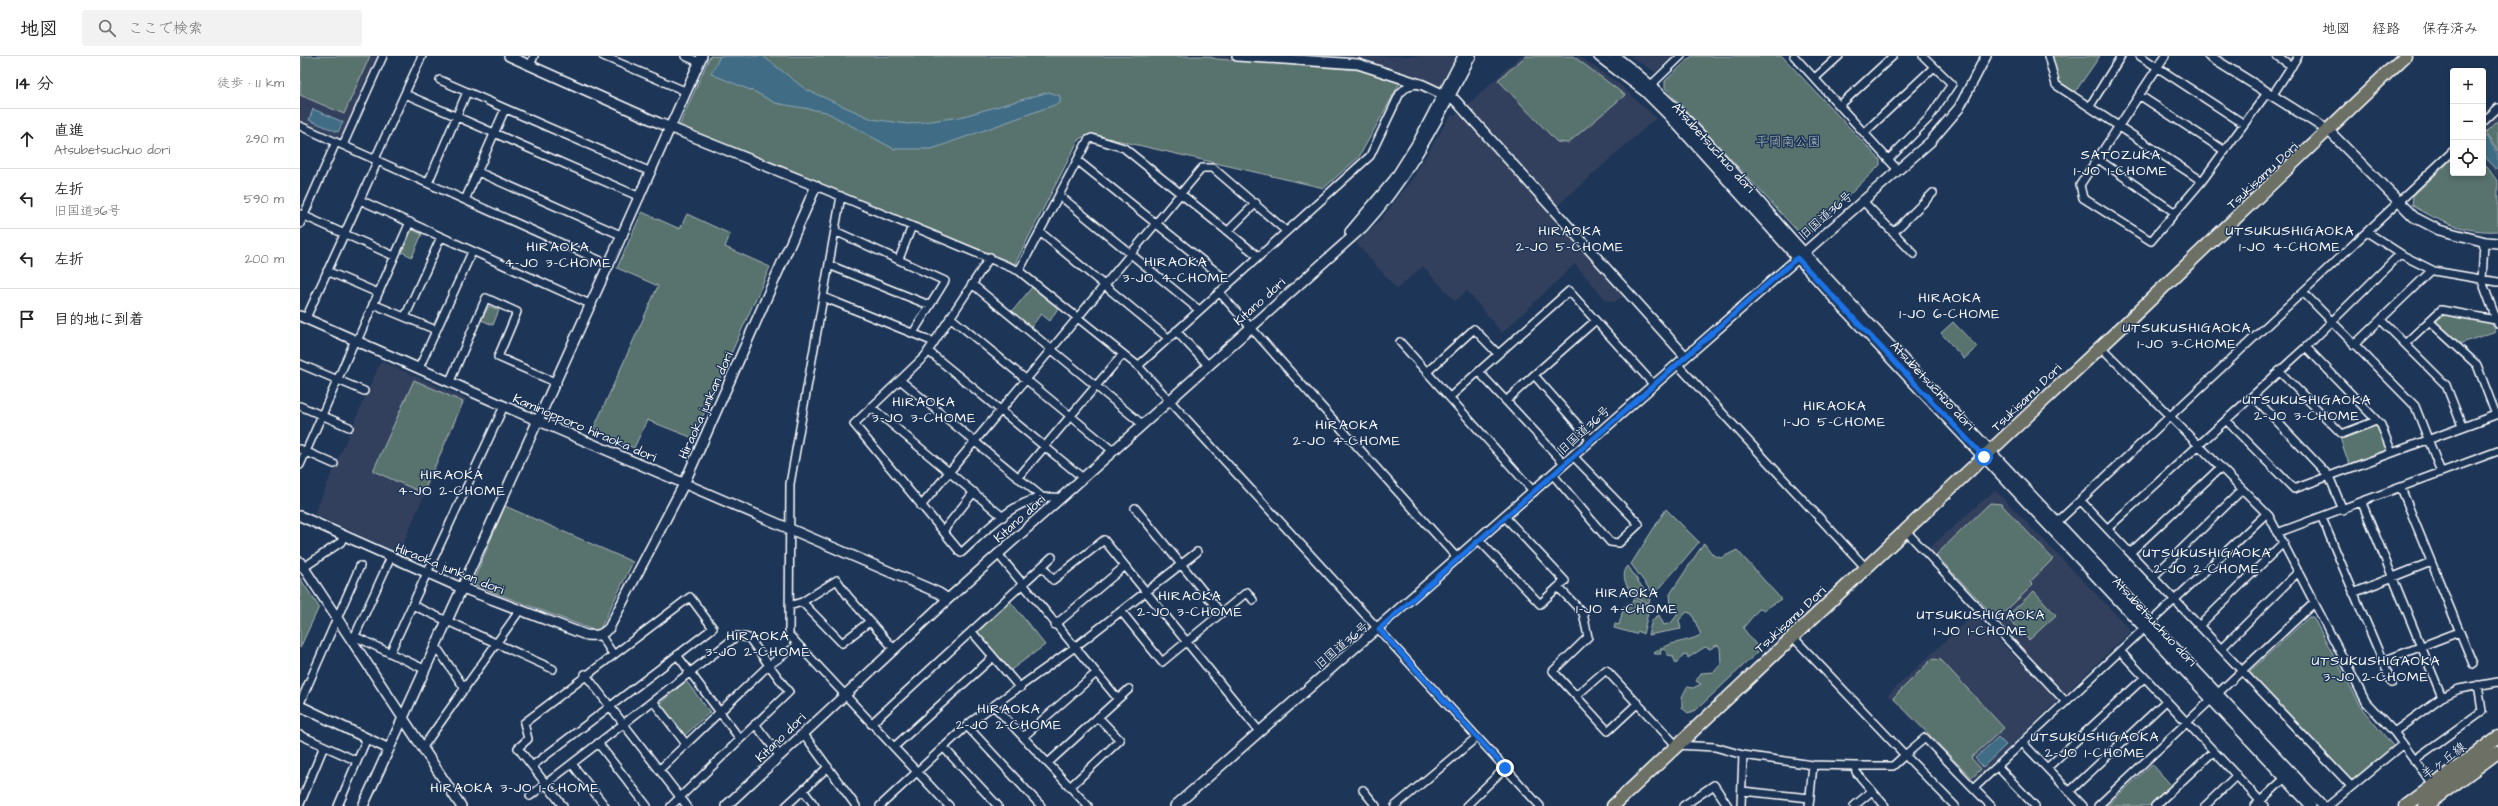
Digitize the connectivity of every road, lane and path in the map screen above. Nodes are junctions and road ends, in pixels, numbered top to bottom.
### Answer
1 (383, 56) edge
2 (422, 56) edge
3 (509, 56) edge
4 (534, 56) edge
5 (603, 56) edge
6 (685, 56) edge
7 (1237, 56) edge
8 (1463, 56) edge
9 (1471, 56) edge
10 (1599, 56) edge
11 (1614, 56) edge
12 (1681, 56) edge
13 (1794, 56) edge
14 (1839, 56) edge
15 (1893, 56) edge
16 (1923, 56) edge
17 (1986, 56) edge
18 (2048, 56) edge
19 (2121, 56) edge
20 (2140, 56) edge
21 (2165, 56) edge
22 (2209, 56) edge
23 (2277, 56) edge
24 (2298, 56) edge
25 (2405, 56) edge
26 (700, 59) edge
27 (530, 66) junction
28 (1934, 66) junction
29 (2292, 66) junction
30 (2158, 67) junction
31 (1815, 78) junction
32 (440, 80) dead end
33 (1417, 84) junction
34 (1648, 88) junction
35 (686, 91) junction
36 (467, 92) junction
37 (405, 94) junction
38 (2270, 94) junction
39 (2139, 95) junction
40 (1446, 96) junction
41 (1840, 105) junction
42 (2090, 106) junction
43 (505, 108) junction
44 (2498, 108) edge
45 (457, 117) junction
46 (2486, 119) edge
47 (2244, 124) junction
48 (300, 126) edge
49 (2120, 126) junction
50 (670, 127) junction
51 (2329, 131) junction
52 (1865, 132) junction
53 (494, 134) junction
54 (340, 144) junction
55 (2225, 151) junction
56 (2450, 154) edge
57 (1889, 159) junction
58 (2098, 159) junction
59 (377, 160) junction
60 (1078, 161) junction
61 (1897, 170) junction
62 (478, 172) junction
63 (651, 172) junction
64 (2202, 181) junction
65 (428, 183) junction
66 (816, 186) junction
67 (1181, 193) junction
68 (1933, 194) dead end
69 (1059, 195) junction
70 (841, 196) junction
71 (640, 197) junction
72 (360, 200) junction
73 (465, 200) junction
74 (1862, 200) junction
75 (1256, 203) junction
76 (2399, 203) junction
77 (2174, 212) junction
78 (302, 215) edge
79 (410, 222) junction
80 (300, 224) edge
81 (1156, 224) junction
82 (912, 226) junction
83 (835, 231) junction
84 (1228, 231) junction
85 (1286, 231) junction
86 (1040, 232) junction
87 (2367, 232) junction
88 (1894, 233) junction
89 (345, 234) junction
90 (623, 236) junction
91 (441, 238) junction
92 (2484, 242) junction
93 (2498, 243) edge
94 (472, 252) junction
95 (1914, 254) dead end
96 (2400, 254) junction
97 (1131, 255) junction
98 (1800, 255) junction
99 (394, 256) junction
100 (1258, 256) junction
101 (990, 257) junction
102 (899, 259) junction
103 (610, 265) junction
104 (828, 265) junction
105 (2432, 270) junction
106 (327, 271) junction
107 (1019, 271) junction
108 (1229, 282) junction
109 (2482, 282) junction
110 (2498, 282) edge
111 (972, 284) junction
112 (1105, 284) junction
113 (1219, 292) junction
114 (2303, 292) junction
115 (378, 293) junction
116 (823, 297) junction
117 (373, 304) junction
118 (592, 305) junction
119 (929, 305) junction
120 (1200, 310) junction
121 (303, 317) edge
122 (405, 317) junction
123 (950, 317) junction
124 (1076, 317) junction
125 (2381, 320) junction
126 (1595, 321) junction
127 (2429, 321) junction
128 (2332, 322) junction
129 (2497, 322) edge
130 (1249, 327) junction
131 (436, 330) junction
132 (1176, 331) junction
133 (913, 333) junction
134 (1168, 338) junction
135 (356, 340) junction
136 (934, 342) junction
137 (1400, 342) dead end
138 (2406, 344) junction
139 (2354, 345) junction
140 (2100, 346) junction
141 (2306, 347) junction
142 (1052, 349) junction
143 (928, 351) junction
144 (1123, 354) junction
145 (1498, 354) junction
146 (1685, 356) junction
147 (300, 364) edge
148 (1677, 364) junction
149 (1208, 365) junction
150 (1138, 366) junction
151 (419, 368) junction
152 (2279, 371) junction
153 (1427, 372) junction
154 (1478, 372) junction
155 (1534, 375) junction
156 (336, 379) junction
157 (900, 380) junction
158 (1025, 380) junction
159 (450, 381) junction
160 (557, 383) junction
161 (1653, 384) junction
162 (1096, 386) junction
163 (364, 391) dead end
164 (2253, 396) junction
165 (1450, 397) junction
166 (1170, 400) junction
167 (1506, 402) junction
168 (300, 406) edge
169 (504, 406) junction
170 (871, 407) junction
171 (1000, 410) junction
172 (2497, 414) edge
173 (321, 416) junction
174 (2170, 416) junction
175 (1071, 417) junction
176 (2226, 420) junction
177 (2376, 420) junction
178 (539, 421) junction
179 (1142, 424) junction
180 (2462, 426) junction
181 (348, 427) dead end
182 (2428, 439) junction
183 (1591, 440) junction
184 (974, 441) junction
185 (2197, 444) junction
186 (1045, 448) junction
187 (303, 450) edge
188 (1113, 451) junction
189 (2498, 451) edge
190 (2392, 453) junction
191 (1987, 454) junction
192 (1573, 456) junction
193 (334, 464) dead end
194 (1565, 464) junction
195 (300, 465) edge
196 (2221, 467) junction
197 (949, 472) junction
198 (2441, 472) junction
199 (1553, 475) junction
200 (2329, 476) junction
201 (1018, 478) junction
202 (1083, 478) junction
203 (684, 484) junction
204 (2401, 488) junction
205 (2242, 490) junction
206 (974, 492) junction
207 (1534, 492) junction
208 (1042, 497) junction
209 (1061, 498) junction
210 (2081, 500) junction
211 (2362, 502) junction
212 (921, 506) junction
213 (1134, 508) dead end
214 (2343, 510) junction
215 (2266, 514) junction
216 (300, 516) edge
217 (1003, 517) junction
218 (1505, 517) junction
219 (2322, 518) junction
220 (2057, 522) junction
221 (789, 528) junction
222 (2108, 528) junction
223 (2050, 529) junction
224 (1905, 530) junction
225 (943, 531) junction
226 (2278, 533) junction
227 (343, 537) junction
228 (1479, 540) junction
229 (2282, 544) junction
230 (1196, 552) dead end
231 (2131, 552) junction
232 (998, 554) junction
233 (391, 557) junction
234 (1052, 557) dead end
235 (1458, 559) junction
236 (2431, 562) junction
237 (302, 565) edge
238 (1181, 565) junction
239 (360, 566) dead end
240 (1042, 566) junction
241 (1125, 566) junction
242 (1865, 567) junction
243 (427, 573) junction
244 (2297, 573) junction
245 (2154, 576) junction
246 (2391, 578) junction
247 (1023, 585) junction
248 (1558, 587) junction
249 (463, 589) junction
250 (1146, 592) junction
251 (2353, 593) junction
252 (948, 599) junction
253 (2175, 599) junction
254 (1253, 600) dead end
255 (802, 602) junction
256 (2314, 603) junction
257 (412, 605) junction
258 (789, 606) junction
259 (520, 610) junction
260 (1121, 611) junction
261 (1221, 613) junction
262 (337, 620) junction
263 (447, 621) junction
264 (870, 622) junction
265 (1055, 625) junction
266 (2148, 625) junction
267 (2200, 625) junction
268 (1379, 629) junction
269 (972, 632) junction
270 (2458, 632) junction
271 (601, 636) junction
272 (1792, 636) junction
273 (353, 639) junction
274 (497, 643) junction
275 (1187, 643) junction
276 (435, 645) junction
277 (798, 645) junction
278 (2421, 646) junction
279 (1075, 647) junction
280 (2222, 648) junction
281 (894, 649) junction
282 (2120, 652) junction
283 (390, 653) junction
284 (613, 654) junction
285 (677, 655) junction
286 (993, 657) junction
287 (2383, 661) junction
288 (2473, 664) dead end
289 (769, 665) junction
290 (424, 669) junction
291 (553, 669) dead end
292 (2242, 670) junction
293 (690, 672) junction
294 (585, 674) junction
295 (1095, 674) junction
296 (2144, 678) junction
297 (2498, 682) edge
298 (2392, 683) dead end
299 (2478, 685) junction
300 (1020, 688) junction
301 (465, 689) junction
302 (1129, 689) dead end
303 (2218, 693) junction
304 (844, 694) junction
305 (1576, 696) junction
306 (2442, 697) junction
307 (1118, 699) junction
308 (2210, 699) junction
309 (653, 701) junction
310 (2166, 701) junction
311 (2066, 702) junction
312 (1638, 703) junction
313 (300, 705) edge
314 (610, 706) junction
315 (994, 706) junction
316 (720, 712) junction
317 (1098, 717) junction
318 (403, 718) junction
319 (2187, 722) junction
320 (624, 724) junction
321 (755, 724) junction
322 (872, 724) junction
323 (967, 726) junction
324 (1259, 731) junction
325 (2394, 732) junction
326 (803, 733) junction
327 (300, 736) edge
328 (1023, 737) junction
329 (1477, 737) junction
330 (2498, 737) edge
331 (367, 738) junction
332 (740, 739) junction
333 (598, 743) junction
334 (2023, 743) junction
335 (686, 744) junction
336 (2403, 744) junction
337 (1676, 745) junction
338 (324, 746) junction
339 (423, 747) junction
340 (894, 747) junction
341 (944, 748) junction
342 (389, 749) junction
343 (2214, 751) junction
344 (2498, 752) edge
345 (779, 755) junction
346 (1744, 755) junction
347 (1905, 755) junction
348 (2414, 760) junction
349 (357, 761) junction
350 (1048, 763) junction
351 (572, 764) junction
352 (1812, 765) junction
353 (532, 766) junction
354 (1855, 766) junction
355 (828, 767) junction
356 (1998, 767) junction
357 (1505, 768) junction
358 (2048, 768) junction
359 (659, 770) junction
360 (918, 772) junction
361 (2237, 775) junction
362 (2285, 778) junction
363 (546, 784) junction
364 (2433, 785) junction
365 (1071, 786) junction
366 (2350, 786) junction
367 (1974, 788) junction
368 (803, 790) junction
369 (1363, 790) dead end
370 (1742, 791) junction
371 (1872, 791) junction
372 (2069, 792) junction
373 (530, 796) dead end
374 (680, 798) junction
375 (1810, 798) junction
376 (1538, 803) edge
377 (300, 804) edge
378 (2260, 804) edge
379 (1399, 805) edge
380 (338, 806) edge
381 (363, 806) edge
382 (461, 806) edge
383 (563, 806) edge
384 (605, 806) edge
385 (647, 806) edge
386 (671, 806) edge
387 (687, 806) edge
388 (726, 806) edge
389 (786, 806) edge
390 (815, 806) edge
391 (856, 806) edge
392 (880, 806) edge
393 (950, 806) edge
394 (998, 806) edge
395 (1041, 806) edge
396 (1088, 806) edge
397 (1176, 806) edge
398 (1376, 806) edge
399 (1466, 806) edge
400 (1529, 806) edge
401 (1613, 806) edge
402 (1683, 806) edge
403 (1728, 806) edge
404 (1741, 806) edge
405 (1809, 806) edge
406 (1854, 806) edge
407 (1885, 806) edge
408 (1956, 806) edge
409 (1991, 806) edge
410 (2035, 806) edge
411 (2083, 806) edge
412 (2098, 806) edge
413 (2155, 806) edge
414 (2205, 806) edge
415 (2311, 806) edge
416 (2323, 806) edge
417 (2328, 806) edge
418 (2406, 806) edge
419 (2425, 806) edge

1 - 54 street
2 - 37 street
3 - 27 street
4 - 27 street
5 - 35 street
6 - 26 street
7 - 33 street
8 - 40 street, Kitano dori
9 - 40 street, Kitano dori
10 - 34 main road, Atsubetsuchuo dori
11 - 34 main road, Atsubetsuchuo dori
12 - 34 street
13 - 31 street
14 - 31 street
15 - 41 street
16 - 28 street
17 - 61 street, 旧国道36号
18 - 42 street
19 - 42 street
20 - 30 street
21 - 30 street
22 - 38 street
23 - 29 street
24 - 29 street
25 - 51 main road, Tsukisamu Dori
26 - 35 street
27 - 50 street
28 - 52 street
28 - 57 street
29 - 38 street
30 - 39 street
30 - 47 street
31 - 41 street
32 - 36 street
33 - 40 street
33 - 85 street
34 - 98 main road, Atsubetsuchuo dori
35 - 50 street
36 - 43 street
36 - 45 street
37 - 45 street
37 - 59 street
38 - 47 street
38 - 51 street
39 - 49 street
39 - 55 street
40 - 130 street, Kitano dori
40 - 146 street
41 - 52 street
42 - 49 street
43 - 53 street
43 - 63 street
44 - 46 street
45 - 53 street
45 - 65 street
47 - 55 street
48 - 54 street
49 - 58 street
49 - 64 street
50 - 63 street
50 - 66 street
51 - 76 street
51 - 140 main road, Tsukisamu Dori
52 - 57 street
53 - 62 street
53 - 71 street
54 - 59 street
54 - 78 street
55 - 64 street
56 - 76 street
57 - 61 street
58 - 77 street
58 - 77 street
59 - 65 street
59 - 72 street
60 - 67 street
60 - 69 street
60 - 81 street
61 - 74 street, 旧国道36号
62 - 73 street
62 - 90 street
63 - 71 street
64 - 77 street
65 - 73 street
66 - 70 street
66 - 203 street, Hiraoka junkan dori
67 - 75 street
67 - 81 street
67 - 84 street
68 - 88 street
69 - 86 street
69 - 97 street
70 - 82 street
70 - 83 street
71 - 90 street
72 - 79 street
72 - 89 street
73 - 103 street
74 - 88 street
74 - 98 street, 旧国道36号
75 - 84 street
75 - 85 street
76 - 87 street
76 - 92 street
78 - 80 street
78 - 89 street
79 - 91 street
79 - 99 street
81 - 97 street
81 - 108 street
82 - 101 street
82 - 102 street
83 - 102 street
83 - 104 street
84 - 100 street
85 - 100 street
86 - 107 street
86 - 112 street
87 - 96 street
87 - 114 street
88 - 95 street
89 - 99 street
89 - 106 street
90 - 103 street
91 - 94 street
91 - 122 street
92 - 93 street
92 - 109 street
94 - 118 street
94 - 131 street
96 - 105 street
96 - 128 street
97 - 112 street
97 - 120 street
98 - 146 street, 旧国道36号
98 - 191 main road, Atsubetsuchuo dori
99 - 115 street
100 - 108 street
101 - 107 street
101 - 111 street
102 - 119 street
103 - 118 street
104 - 116 street
104 - 119 street
105 - 109 street
105 - 125 street
106 - 115 street
106 - 121 street
107 - 124 street
108 - 113 street
109 - 110 street
109 - 129 street
111 - 123 street
111 - 142 street
112 - 124 street
112 - 134 street
113 - 120 street
113 - 130 street
114 - 128 street
114 - 174 street
115 - 117 street
116 - 133 street
116 - 221 street
117 - 122 street
117 - 135 street
118 - 160 street
119 - 133 street
120 - 132 street
121 - 135 street, Kaminopporo hiraoka dori
122 - 131 street
123 - 136 street
123 - 158 street
124 - 142 street
124 - 144 street
125 - 138 street
125 - 139 street
126 - 145 street
126 - 155 street
126 - 161 street
127 - 129 street
127 - 138 street
127 - 172 street
128 - 139 street
128 - 141 street
130 - 149 street, Kitano dori
130 - 235 street
131 - 151 street
132 - 134 street
132 - 149 street
133 - 136 street
134 - 150 street
135 - 151 street, Kaminopporo hiraoka dori
135 - 156 street
136 - 143 street
137 - 153 street
138 - 180 street
139 - 182 street
140 - 174 street
140 - 191 main road, Tsukisamu Dori
141 - 152 street
141 - 177 street
142 - 158 street
142 - 162 street
143 - 157 street
143 - 171 street
144 - 150 street
144 - 162 street
145 - 153 street
145 - 154 street
146 - 148 street, 旧国道36号
147 - 156 street
148 - 161 street, 旧国道36号
148 - 242 street
149 - 166 street, Kitano dori
150 - 166 street
151 - 159 street, Kaminopporo hiraoka dori
152 - 164 street
152 - 177 street
153 - 165 street
154 - 165 street
154 - 167 street
155 - 167 street
155 - 183 street
156 - 163 street
156 - 173 street
157 - 170 street
157 - 184 street
158 - 171 street
158 - 175 street
159 - 160 street
159 - 169 street, Kaminopporo hiraoka dori
160 - 178 street
161 - 183 street, 旧国道36号
162 - 175 street
162 - 179 street
164 - 176 street
164 - 200 street
165 - 207 street
166 - 179 street, Kitano dori
166 - 268 street
167 - 194 street
168 - 173 street
169 - 178 street, Kaminopporo hiraoka dori
169 - 243 street
170 - 197 street
170 - 212 street
171 - 184 street
171 - 186 street
172 - 180 street
173 - 181 street
173 - 187 street
174 - 185 street
174 - 210 street
175 - 186 street
175 - 188 street
176 - 185 street
176 - 200 street
177 - 190 street
178 - 203 street, Kaminopporo hiraoka dori
178 - 249 street
179 - 188 street, Kitano dori
180 - 182 street
182 - 190 street
182 - 198 street
183 - 192 street, 旧国道36号
184 - 197 street
184 - 201 street
185 - 196 street
185 - 222 street
186 - 201 street
186 - 202 street
187 - 193 street
187 - 195 street
188 - 202 street, Kitano dori
189 - 198 street
190 - 200 street
191 - 220 street, Atsubetsuchuo dori
191 - 223 street, Atsubetsuchuo dori
191 - 224 main road, Tsukisamu Dori
192 - 194 street, 旧国道36号
192 - 199 street
194 - 199 street, 旧国道36号
196 - 205 street
196 - 231 street
197 - 206 street
197 - 212 street
198 - 204 street
199 - 207 street, 旧国道36号
200 - 214 street
201 - 208 street
202 - 209 street, Kitano dori
203 - 221 street, Kaminopporo hiraoka dori
203 - 271 street, Hiraoka junkan dori
204 - 211 street
204 - 236 street
205 - 215 street
205 - 245 street
206 - 217 street
206 - 225 street
207 - 218 street, 旧国道36号
208 - 209 street
208 - 217 street
209 - 232 street, Kitano dori
210 - 220 street
210 - 222 street
211 - 214 street
211 - 246 street
212 - 225 street
213 - 238 street
214 - 219 street
215 - 226 street
215 - 253 street
216 - 227 street, Hiraoka junkan dori
217 - 225 street
218 - 228 street, 旧国道36号
218 - 248 street
219 - 226 street
219 - 251 street
220 - 223 street
220 - 266 street, Atsubetsuchuo dori
221 - 252 street, Kaminopporo hiraoka dori
221 - 258 street
222 - 231 street
223 - 266 street, Atsubetsuchuo dori
224 - 242 main road, Tsukisamu Dori
224 - 311 street
226 - 229 street
227 - 233 street, Hiraoka junkan dori
227 - 237 street
228 - 235 street, 旧国道36号
228 - 248 street
229 - 244 street
229 - 267 street
230 - 238 street
231 - 245 street
232 - 247 street
232 - 252 street, Kitano dori
233 - 243 street, Hiraoka junkan dori
233 - 273 street
234 - 240 street
235 - 268 street, 旧国道36号
236 - 246 street
236 - 270 street
237 - 262 street
238 - 250 street
238 - 261 street
239 - 262 street
240 - 241 street
240 - 247 street
241 - 250 street
241 - 265 street
242 - 272 main road, Tsukisamu Dori
243 - 249 street, Hiraoka junkan dori
243 - 257 street
244 - 256 street
244 - 280 street
245 - 253 street
246 - 251 street
246 - 278 street
247 - 265 street
247 - 269 street
248 - 305 street
249 - 259 street, Hiraoka junkan dori
249 - 263 street
250 - 260 street
250 - 275 street
251 - 287 street
252 - 281 street, Kitano dori
253 - 266 street
253 - 267 street
254 - 261 street
255 - 258 street
255 - 264 street
255 - 264 street
256 - 292 street
256 - 325 street
257 - 263 street
257 - 283 street
258 - 277 street
259 - 271 street, Hiraoka junkan dori
259 - 274 street
260 - 275 street
260 - 279 street
261 - 275 street
262 - 273 street
262 - 313 street
263 - 274 street
263 - 276 street
264 - 281 street
265 - 279 street
266 - 282 street
266 - 303 street, Atsubetsuchuo dori
266 - 308 street, Atsubetsuchuo dori
267 - 280 street
268 - 324 street, 旧国道36号
268 - 329 street
269 - 286 street
269 - 322 street
270 - 278 street
270 - 288 street
271 - 284 street
272 - 337 main road, Tsukisamu Dori
272 - 347 street
273 - 283 street
273 - 318 street
274 - 291 street
274 - 301 street
275 - 324 street
276 - 290 street
276 - 301 street
277 - 289 street
277 - 304 street
278 - 287 street
278 - 306 street
279 - 295 street
279 - 300 street
280 - 292 street
281 - 304 street, Kitano dori
282 - 296 street
282 - 311 street
283 - 290 street
284 - 285 street
284 - 294 street
285 - 293 street
285 - 314 street
286 - 300 street
286 - 340 street
287 - 298 street
289 - 293 street
289 - 316 street
289 - 321 street
290 - 318 street
292 - 303 street
292 - 366 street
293 - 309 street
293 - 316 street
294 - 314 street
294 - 353 street
295 - 307 street
295 - 328 street
296 - 310 street
296 - 358 street
297 - 299 street
299 - 306 street
299 - 348 street
300 - 315 street
301 - 339 street
302 - 307 street
303 - 308 street
303 - 416 street, Atsubetsuchuo dori
304 - 322 street
304 - 326 street, Kitano dori
305 - 312 street
305 - 312 street
306 - 325 street
307 - 317 street
308 - 319 street
308 - 362 street, Atsubetsuchuo dori
309 - 320 street
309 - 335 street
310 - 319 street
310 - 372 street
311 - 334 street
312 - 337 street
313 - 331 street
314 - 320 street
314 - 353 street
315 - 323 street
315 - 328 street
316 - 332 street
316 - 335 street
317 - 350 street
317 - 365 street
318 - 339 street
318 - 342 street
319 - 343 street
319 - 412 street
320 - 333 street
320 - 359 street
321 - 332 street
321 - 345 street
322 - 340 street
323 - 341 street
323 - 395 street
324 - 397 street, 旧国道36号
325 - 336 street
326 - 345 street, Kitano dori
326 - 355 street
327 - 338 street
328 - 350 street
329 - 357 street
329 - 379 street
330 - 364 main road, 羊ヶ丘線
331 - 342 street
331 - 349 street
332 - 374 street
333 - 351 street
333 - 385 street
334 - 356 street
334 - 358 street
335 - 359 street
336 - 348 street
336 - 366 street
337 - 346 street
337 - 401 main road, Tsukisamu Dori
338 - 349 street
338 - 377 street
339 - 382 street
340 - 360 street
341 - 360 street
341 - 394 street
342 - 381 street
343 - 361 street
343 - 413 street
344 - 419 main road, 羊ヶ丘線
345 - 388 street, Kitano dori
346 - 352 street
346 - 370 street
347 - 354 street
347 - 367 street
347 - 408 street
348 - 364 street
349 - 380 street
350 - 365 street
351 - 363 street
351 - 384 street
352 - 354 street
352 - 375 street
353 - 363 street
354 - 371 street
355 - 368 street
355 - 391 street
356 - 367 street
356 - 410 street
357 - 376 street
357 - 399 street
358 - 372 street
359 - 374 street
360 - 392 street
360 - 393 street
361 - 378 street
361 - 414 street
362 - 378 street
362 - 415 street, Atsubetsuchuo dori
363 - 373 street
363 - 383 street
364 - 418 main road, 羊ヶ丘線
365 - 396 street
366 - 417 street
367 - 409 street
368 - 389 street
368 - 390 street
369 - 398 street
370 - 375 street
370 - 404 street
371 - 406 street
371 - 407 street
372 - 411 street
374 - 386 street
374 - 387 street
375 - 405 street
376 - 400 street
402 - 403 street

